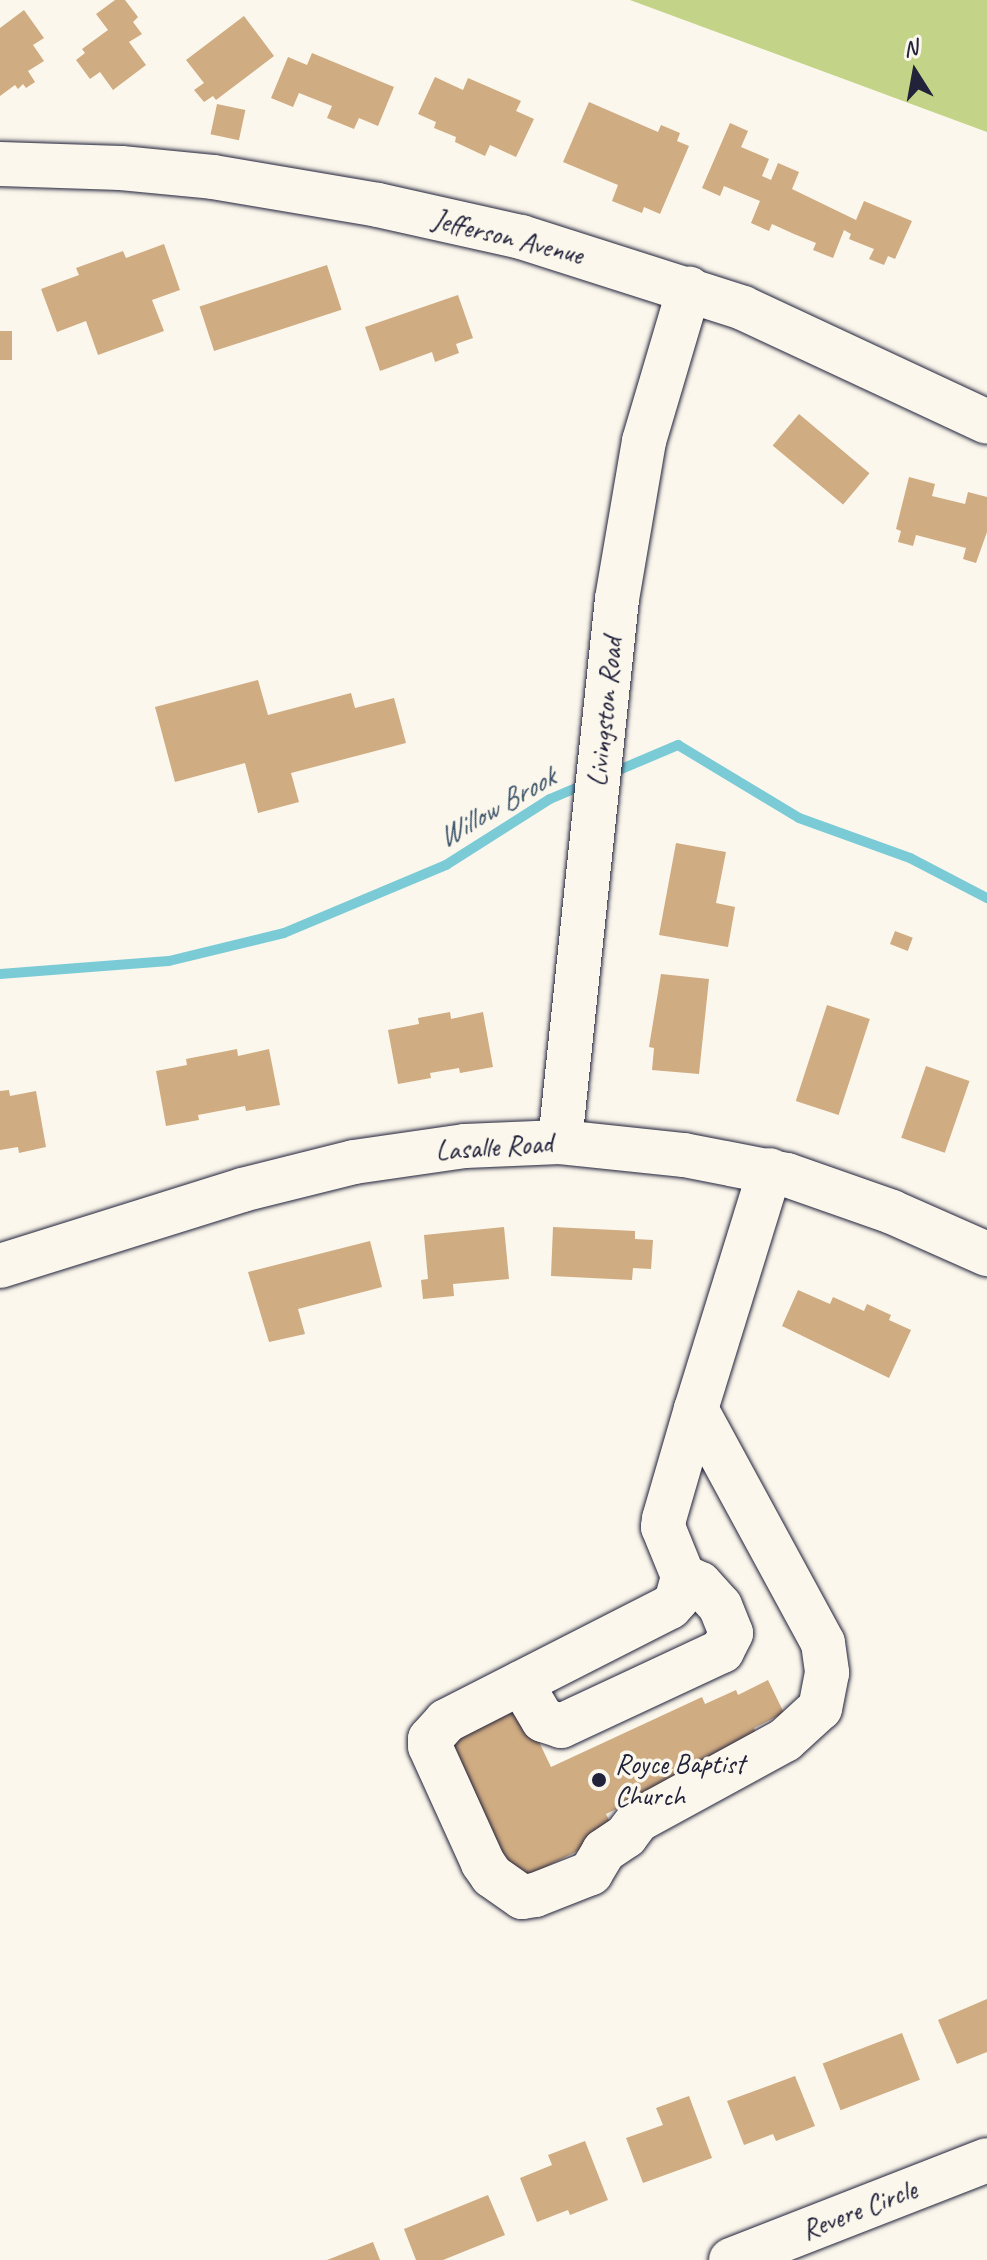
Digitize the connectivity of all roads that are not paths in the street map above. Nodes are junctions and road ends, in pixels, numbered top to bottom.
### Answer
1 (0, 164) edge
2 (689, 289) junction
3 (987, 422) edge
4 (560, 1142) junction
5 (770, 1170) junction
6 (987, 1254) edge
7 (0, 1266) edge
8 (696, 1409) junction
9 (683, 1576) junction
10 (521, 1683) junction
11 (987, 2160) edge
12 (731, 2260) edge

1 - 2 street, Jefferson Avenue
2 - 3 street, Jefferson Avenue
2 - 4 street, Livingston Road
4 - 5 street, Lasalle Road
4 - 7 street, Lasalle Road
5 - 6 street, Lasalle Road
5 - 8 street
8 - 9 street
8 - 10 street
9 - 10 street
9 - 10 street
11 - 12 street, Revere Circle

